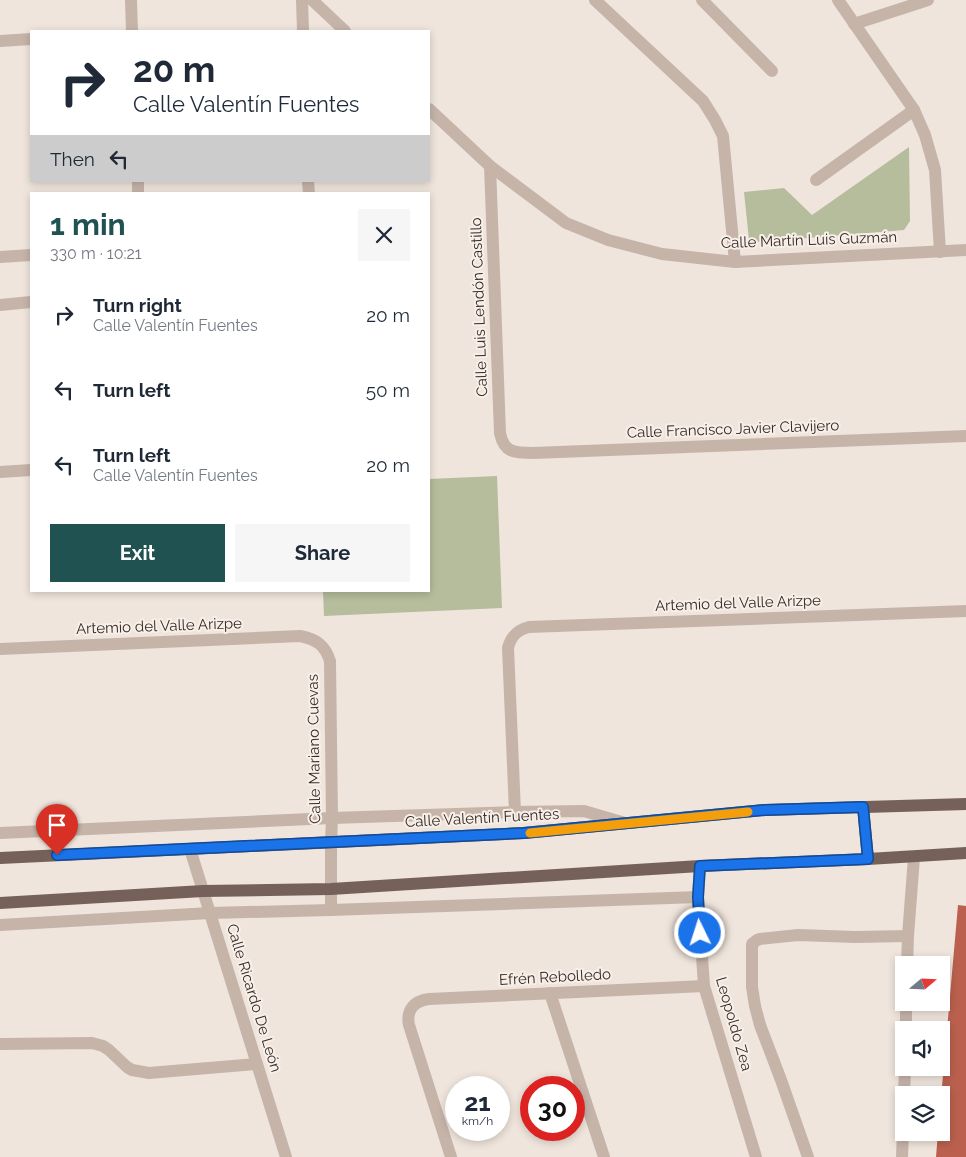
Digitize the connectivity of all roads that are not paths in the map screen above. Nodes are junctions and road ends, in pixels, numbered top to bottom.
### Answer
1 (131, 0) edge
2 (302, 0) edge
3 (312, 0) edge
4 (595, 0) edge
5 (702, 0) edge
6 (838, 0) edge
7 (928, 0) edge
8 (854, 24) junction
9 (132, 30) edge
10 (303, 30) edge
11 (344, 30) edge
12 (30, 39) edge
13 (0, 41) edge
14 (772, 71) dead end
15 (430, 110) edge
16 (914, 110) junction
17 (490, 166) junction
18 (816, 180) dead end
19 (966, 250) edge
20 (940, 252) junction
21 (30, 254) edge
22 (0, 256) edge
23 (735, 262) junction
24 (30, 302) edge
25 (0, 304) edge
26 (966, 436) edge
27 (504, 446) joint
28 (30, 470) edge
29 (0, 472) edge
30 (966, 611) edge
31 (318, 642) joint
32 (0, 649) edge
33 (966, 804) edge
34 (863, 807) junction
35 (515, 812) junction
36 (332, 818) junction
37 (627, 824) junction
38 (0, 833) edge
39 (331, 842) junction
40 (190, 849) junction
41 (966, 854) edge
42 (914, 857) junction
43 (0, 858) edge
44 (868, 859) junction
45 (700, 866) junction
46 (331, 889) junction
47 (204, 891) junction
48 (698, 897) junction
49 (0, 903) edge
50 (331, 910) junction
51 (210, 913) junction
52 (0, 925) edge
53 (908, 936) junction
54 (907, 956) edge
55 (704, 986) junction
56 (550, 993) junction
57 (0, 1044) edge
58 (257, 1064) junction
59 (903, 1141) edge
60 (286, 1157) edge
61 (451, 1157) edge
62 (604, 1157) edge
63 (756, 1157) edge
64 (808, 1157) edge
65 (902, 1157) edge

1 - 9 street
2 - 10 street
3 - 11 street
4 - 23 street
5 - 14 street
6 - 8 street
7 - 8 street
8 - 16 street
12 - 13 street
15 - 17 street, Calle Martín Luis Guzmán
16 - 18 street
16 - 20 street
17 - 23 street, Calle Martín Luis Guzmán
17 - 27 street, Calle Luis Lendón Castillo
19 - 20 street, Calle Martín Luis Guzmán
20 - 23 street, Calle Martín Luis Guzmán
21 - 22 street
24 - 25 street
26 - 27 street, Calle Francisco Javier Clavijero
28 - 29 street
30 - 35 street, Artemio del Valle Arizpe
31 - 32 street, Artemio del Valle Arizpe
31 - 36 street, Calle Mariano Cuevas
33 - 34 main road, Calle Valentín Fuentes
34 - 37 main road, Calle Valentín Fuentes
34 - 44 main road
35 - 36 street
35 - 37 street
36 - 38 street
36 - 39 street, Calle Mariano Cuevas
37 - 39 main road, Calle Valentín Fuentes
39 - 40 main road, Calle Valentín Fuentes
39 - 46 street, Calle Mariano Cuevas
40 - 43 main road, Calle Valentín Fuentes
40 - 47 street, Calle Ricardo De León
41 - 42 main road
42 - 44 main road
42 - 53 street
44 - 45 main road
45 - 46 main road
45 - 48 street, Leopoldo Zea
46 - 47 main road
46 - 50 street, Calle Mariano Cuevas
47 - 49 main road
47 - 51 street, Calle Ricardo De León
48 - 50 street
48 - 55 street, Leopoldo Zea
50 - 51 street
51 - 52 street
51 - 58 street, Calle Ricardo De León
53 - 54 street
53 - 64 street
55 - 56 street, Efrén Rebolledo
55 - 63 street, Leopoldo Zea
56 - 61 street, Efrén Rebolledo
56 - 62 street
57 - 58 street
58 - 60 street, Calle Ricardo De León
59 - 65 street

